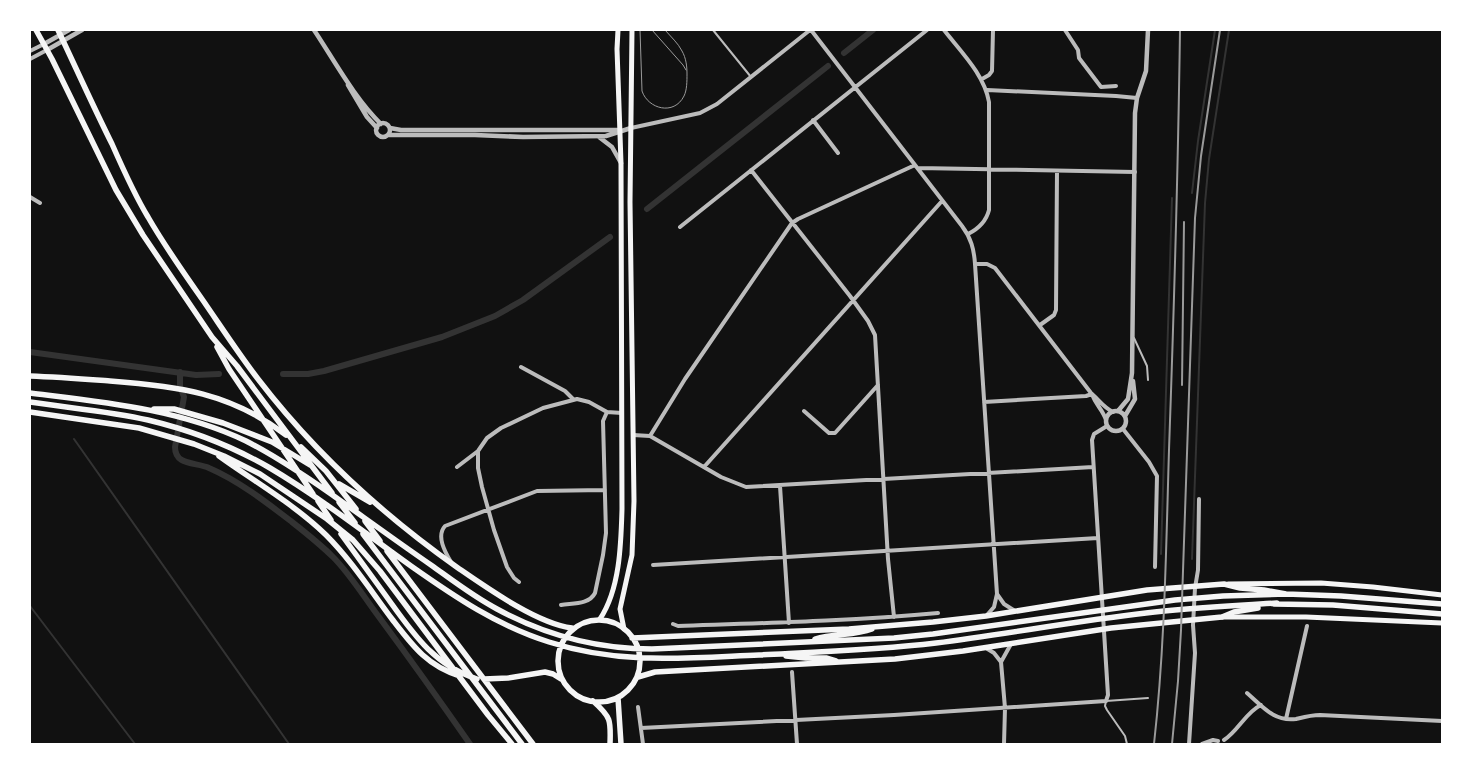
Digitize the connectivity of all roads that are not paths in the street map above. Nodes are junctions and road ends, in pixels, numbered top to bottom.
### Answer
1 (36, 30) edge
2 (70, 30) edge
3 (82, 30) edge
4 (314, 30) edge
5 (618, 30) edge
6 (632, 30) edge
7 (713, 30) edge
8 (811, 30) edge
9 (927, 30) edge
10 (944, 30) edge
11 (993, 30) edge
12 (1065, 30) edge
13 (1148, 30) edge
14 (61, 35) edge
15 (44, 44) junction
16 (47, 50) junction
17 (30, 51) edge
18 (30, 59) edge
19 (343, 75) junction
20 (751, 77) junction
21 (982, 79) junction
22 (1116, 86) dead end
23 (855, 87) junction
24 (986, 90) junction
25 (1137, 98) junction
26 (814, 120) junction
27 (382, 124) junction
28 (377, 128) junction
29 (390, 128) junction
30 (631, 128) junction
31 (620, 130) junction
32 (389, 134) junction
33 (598, 136) junction
34 (838, 153) dead end
35 (621, 163) junction
36 (916, 167) junction
37 (751, 170) junction
38 (990, 170) junction
39 (1057, 171) junction
40 (1135, 172) junction
41 (30, 197) edge
42 (942, 201) junction
43 (40, 203) dead end
44 (792, 223) junction
45 (680, 227) dead end
46 (968, 234) junction
47 (975, 264) junction
48 (853, 301) junction
49 (1040, 326) junction
50 (1132, 333) junction
51 (212, 337) junction
52 (521, 367) dead end
53 (1132, 373) junction
54 (30, 376) edge
55 (1148, 380) dead end
56 (878, 385) junction
57 (30, 392) edge
58 (1092, 394) junction
59 (573, 399) junction
60 (30, 402) edge
61 (984, 402) junction
62 (804, 411) dead end
63 (1115, 411) junction
64 (30, 412) edge
65 (174, 412) junction
66 (606, 412) junction
67 (622, 412) junction
68 (1125, 416) junction
69 (1106, 420) junction
70 (1107, 426) junction
71 (1124, 429) junction
72 (633, 435) junction
73 (650, 436) junction
74 (204, 448) junction
75 (478, 451) junction
76 (457, 467) dead end
77 (704, 467) junction
78 (1093, 467) junction
79 (989, 473) junction
80 (884, 480) junction
81 (780, 486) junction
82 (605, 490) junction
83 (1199, 499) dead end
84 (376, 505) junction
85 (488, 510) junction
86 (1098, 538) junction
87 (993, 545) junction
88 (888, 551) junction
89 (785, 557) junction
90 (452, 564) junction
91 (654, 565) dead end
92 (1155, 567) dead end
93 (519, 582) dead end
94 (1224, 584) junction
95 (997, 594) junction
96 (1286, 594) junction
97 (1442, 595) edge
98 (1277, 603) junction
99 (561, 604) dead end
100 (1442, 604) edge
101 (1015, 611) junction
102 (938, 613) dead end
103 (1442, 614) edge
104 (986, 616) junction
105 (894, 617) junction
106 (1222, 617) junction
107 (600, 619) junction
108 (789, 623) junction
109 (1442, 623) edge
110 (673, 624) dead end
111 (1307, 626) dead end
112 (879, 627) junction
113 (572, 628) junction
114 (624, 629) junction
115 (632, 638) junction
116 (806, 642) junction
117 (1012, 643) junction
118 (981, 647) junction
119 (772, 654) junction
120 (841, 662) junction
121 (1001, 662) junction
122 (792, 672) dead end
123 (638, 677) junction
124 (477, 679) junction
125 (561, 679) junction
126 (1247, 693) dead end
127 (618, 698) junction
128 (1148, 698) dead end
129 (593, 700) junction
130 (1106, 701) junction
131 (1261, 705) junction
132 (638, 707) dead end
133 (1005, 708) junction
134 (1286, 719) junction
135 (796, 720) junction
136 (1442, 721) edge
137 (641, 728) junction
138 (512, 744) edge
139 (522, 744) edge
140 (533, 744) edge
141 (610, 744) edge
142 (622, 744) edge
143 (643, 744) edge
144 (798, 744) edge
145 (1004, 744) edge
146 (1127, 744) edge
147 (1189, 744) edge
148 (1202, 744) edge

1 - 15 main road
2 - 14 street
3 - 14 street
4 - 19 street
5 - 31 main road
6 - 30 main road
7 - 20 lane
8 - 20 street
8 - 23 street
9 - 23 street
10 - 21 street
11 - 21 street
12 - 22 street
13 - 25 street
14 - 15 street
14 - 16 street
14 - 84 main road
15 - 16 main road
15 - 17 street
16 - 18 street
16 - 51 main road
19 - 27 street
19 - 28 street
20 - 30 street
21 - 24 street
23 - 26 street
23 - 36 street
24 - 25 street
24 - 38 street
25 - 40 street
26 - 34 street
26 - 37 street
27 - 28 street
27 - 29 street
28 - 32 street
29 - 31 street
29 - 32 street
30 - 31 street
30 - 72 main road
31 - 33 street
31 - 35 main road
32 - 33 street
33 - 35 street
35 - 67 main road
36 - 38 street
36 - 42 street
36 - 44 street
37 - 44 street
37 - 45 street
38 - 39 street
38 - 46 street
39 - 40 street
39 - 49 street
40 - 50 street
41 - 43 street
42 - 46 street
42 - 48 street
44 - 48 street
44 - 73 street
46 - 47 street
47 - 49 street
47 - 61 street
48 - 56 street
48 - 77 street
49 - 58 street
50 - 53 street
50 - 55 lane
51 - 124 main road
51 - 139 main road
52 - 59 street
53 - 63 street
53 - 68 street
54 - 140 main road
56 - 62 street
56 - 80 street
57 - 65 main road
58 - 61 street
58 - 63 street
58 - 69 street
59 - 66 street
59 - 75 street
60 - 119 main road
61 - 79 street
63 - 68 street
63 - 69 street
64 - 74 main road
65 - 84 main road
65 - 116 main road
66 - 67 street
66 - 82 street
67 - 107 main road
68 - 71 street
69 - 70 street
70 - 71 street
70 - 78 street
71 - 92 street
72 - 73 street
72 - 114 main road
73 - 77 street
74 - 124 main road
74 - 138 main road
75 - 76 street
75 - 85 street
77 - 81 street
78 - 79 street
78 - 86 street
79 - 80 street
79 - 87 street
80 - 81 street
80 - 88 street
81 - 89 street
82 - 85 street
82 - 99 street
83 - 147 street
84 - 90 main road
85 - 90 street
85 - 93 street
86 - 87 street
86 - 130 street
87 - 88 street
87 - 95 street
88 - 89 street
88 - 105 street
89 - 91 street
89 - 108 street
90 - 113 main road
94 - 96 main road
94 - 97 main road
94 - 101 main road
95 - 101 street
95 - 104 street
96 - 100 main road
96 - 116 main road
98 - 103 main road
98 - 106 main road
98 - 119 main road
101 - 104 main road
102 - 105 street
104 - 112 main road
105 - 108 street
106 - 109 main road
106 - 117 main road
107 - 113 main road
107 - 114 main road
108 - 110 street
111 - 134 street
112 - 115 main road
112 - 116 main road
113 - 125 main road
114 - 115 main road
115 - 123 main road
117 - 118 main road
117 - 121 street
118 - 120 main road
118 - 121 street
119 - 120 main road
120 - 123 main road
121 - 133 street
122 - 135 street
123 - 127 main road
124 - 125 main road
125 - 129 main road
126 - 131 street
127 - 129 main road
127 - 142 main road
128 - 130 lane
129 - 141 main road
130 - 133 street
130 - 146 lane
131 - 134 street
131 - 148 street
132 - 137 street
133 - 135 street
133 - 145 street
134 - 136 street
135 - 137 street
135 - 144 street
137 - 143 street

